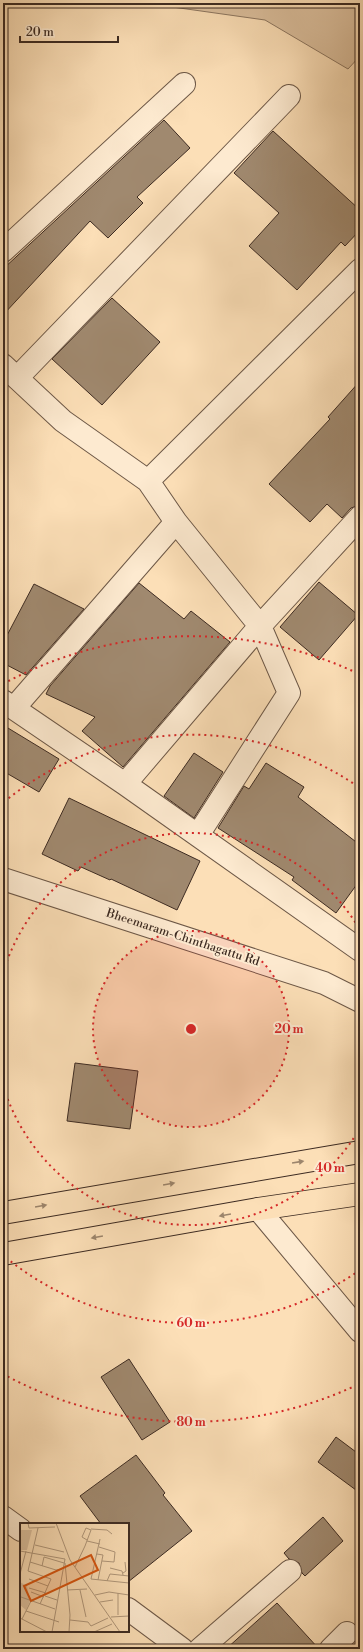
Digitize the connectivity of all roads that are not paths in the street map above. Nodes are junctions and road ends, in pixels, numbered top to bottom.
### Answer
1 (184, 84) dead end
2 (289, 96) dead end
3 (3, 251) edge
4 (360, 270) edge
5 (10, 371) edge
6 (148, 481) junction
7 (360, 517) edge
8 (176, 522) junction
9 (260, 626) junction
10 (8, 704) edge
11 (125, 784) junction
12 (198, 834) junction
13 (3, 879) edge
14 (357, 942) edge
15 (360, 1001) edge
16 (360, 1152) edge
17 (360, 1194) edge
18 (258, 1209) junction
19 (3, 1213) edge
20 (3, 1254) edge
21 (360, 1331) edge
22 (3, 1517) edge
23 (20, 1529) edge
24 (290, 1571) dead end
25 (129, 1610) edge
26 (347, 1634) dead end
27 (182, 1649) edge
28 (200, 1649) edge
29 (331, 1649) edge

1 - 3 street
2 - 5 street
4 - 6 street
5 - 6 street
6 - 8 street
7 - 9 street
8 - 9 street
8 - 10 street
9 - 11 street
9 - 12 street
10 - 11 street
11 - 12 street
12 - 14 street
13 - 15 street, Bheemaram-Chinthagattu Rd
19 -> 16 highway
17 - 18 highway
18 -> 20 highway
18 - 21 street
22 - 23 street
24 - 28 street
25 - 27 street
26 - 29 street

